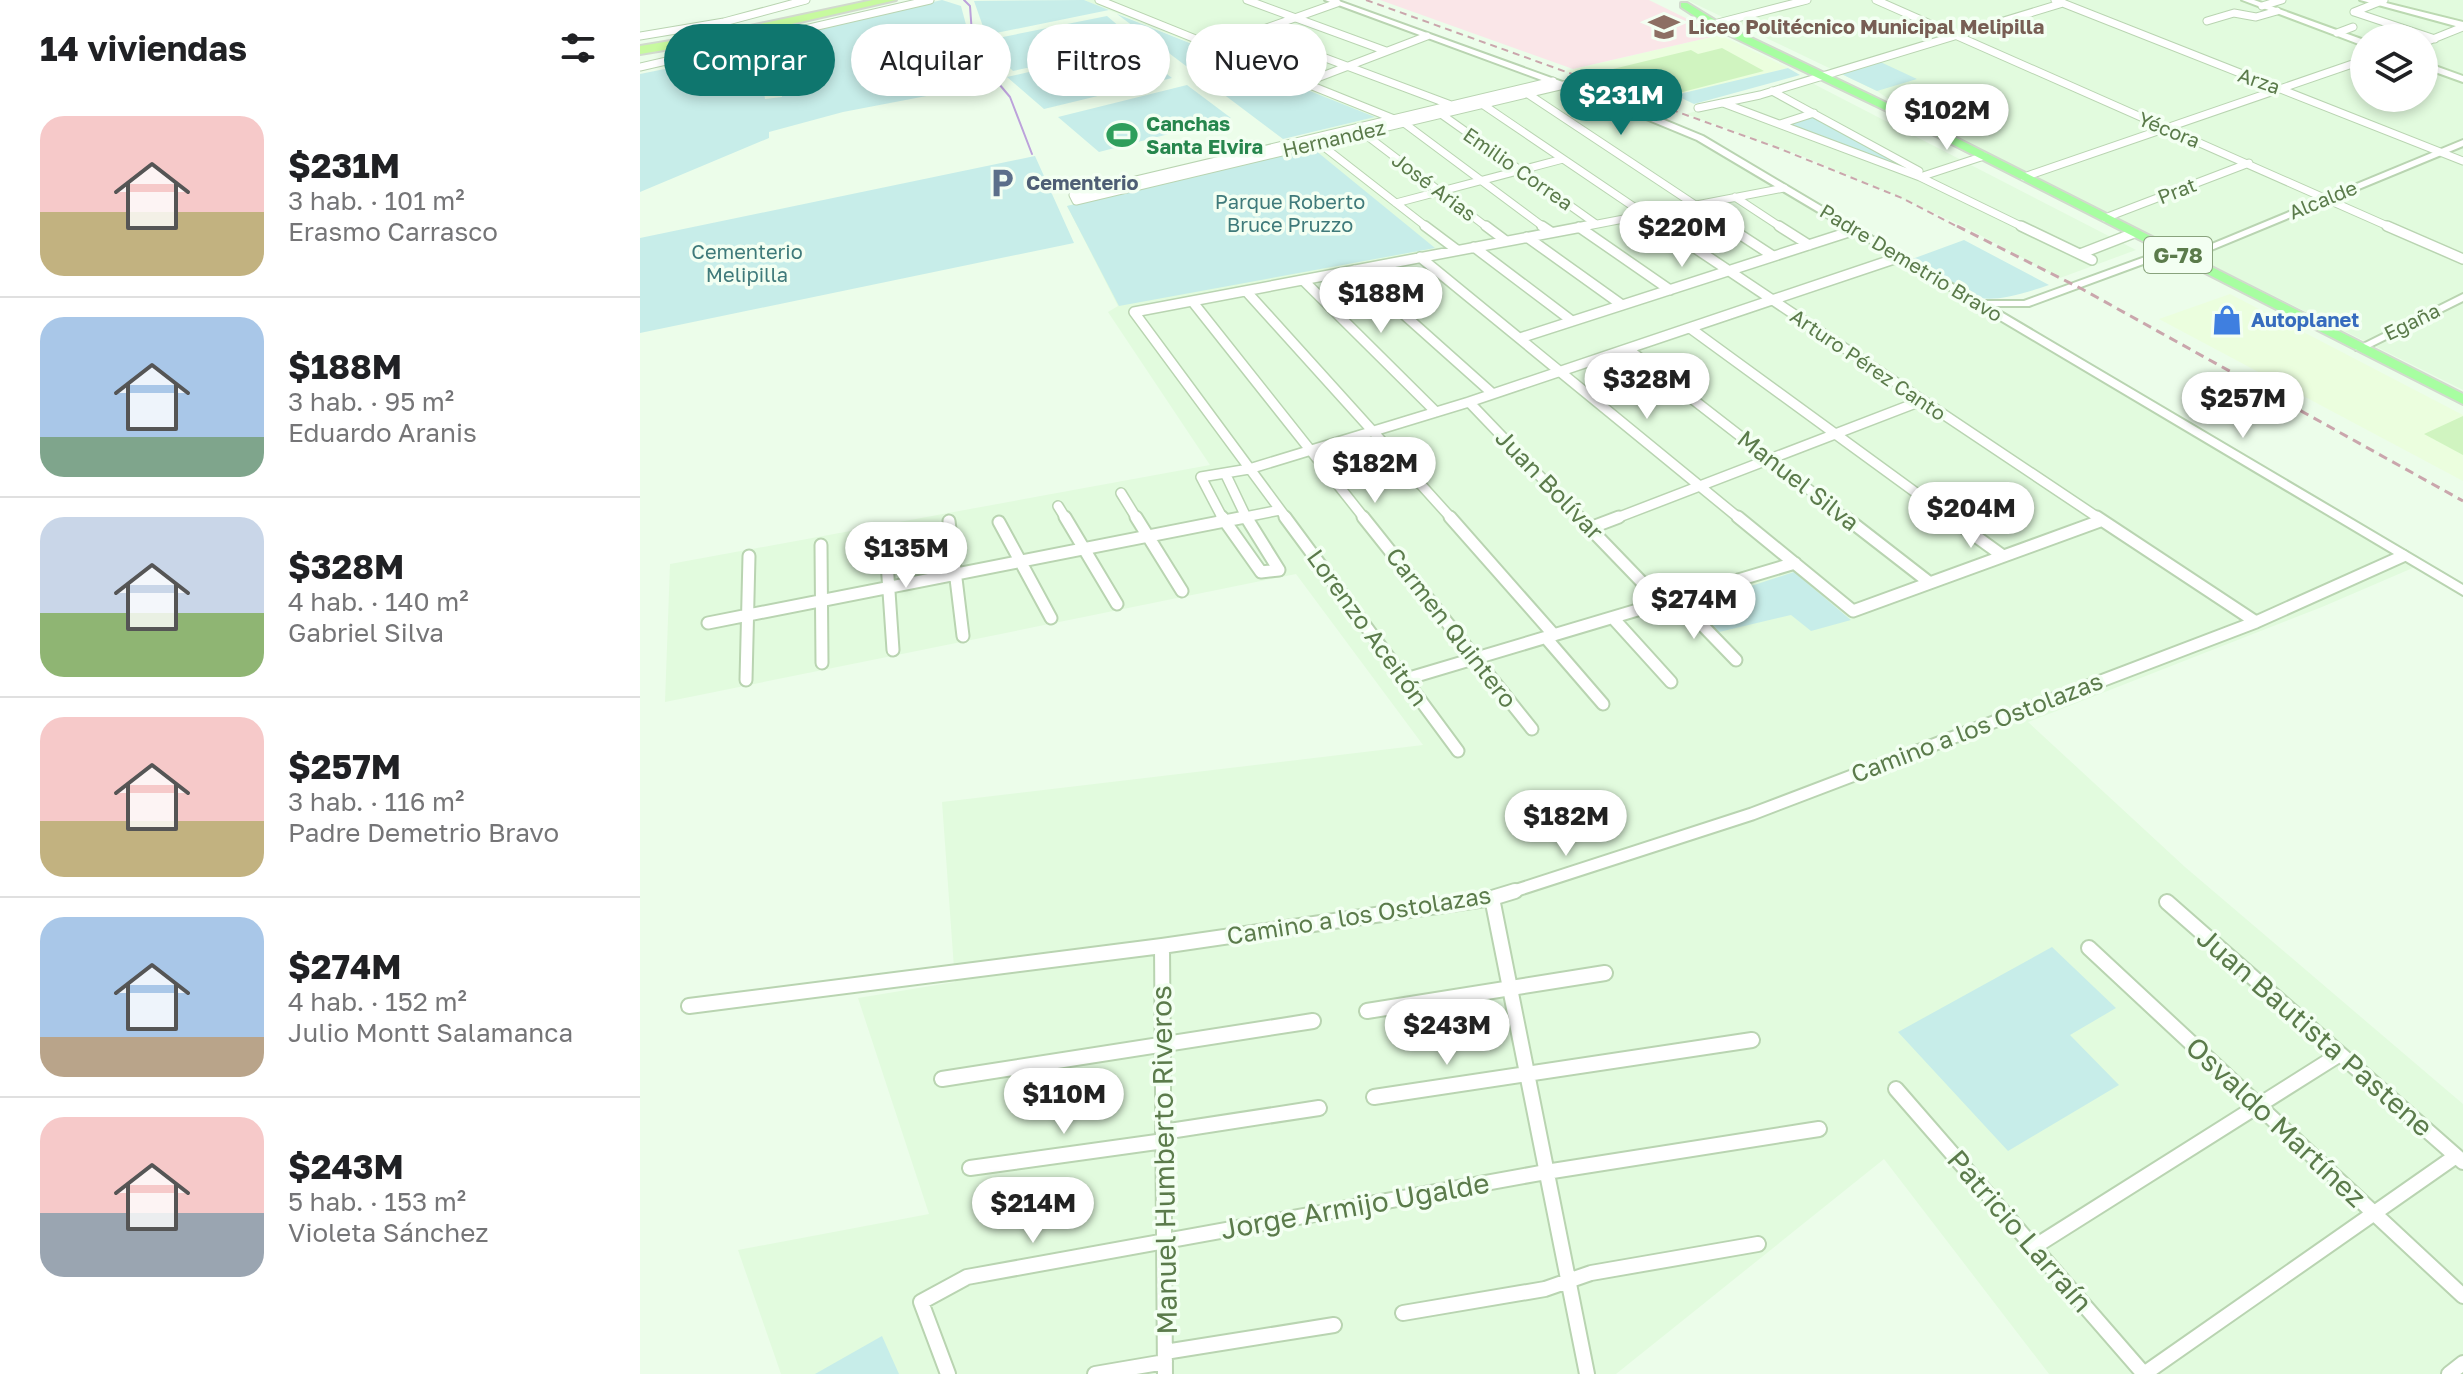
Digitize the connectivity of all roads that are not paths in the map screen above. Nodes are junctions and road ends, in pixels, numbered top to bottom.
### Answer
1 (806, 0) edge
2 (863, 0) edge
3 (930, 0) edge
4 (1099, 0) edge
5 (1247, 0) edge
6 (1672, 0) edge
7 (1807, 0) edge
8 (1876, 0) edge
9 (2055, 0) edge
10 (2075, 0) edge
11 (2246, 0) edge
12 (2282, 0) edge
13 (2364, 0) edge
14 (888, 1) edge
15 (2379, 1) edge
16 (1333, 2) edge
17 (2063, 3) junction
18 (2262, 6) junction
19 (2277, 11) junction
20 (1297, 17) junction
21 (2207, 21) dead end
22 (1719, 23) junction
23 (1278, 24) edge
24 (2390, 24) edge
25 (2463, 26) edge
26 (2350, 28) edge
27 (2337, 33) junction
28 (1954, 35) junction
29 (1186, 36) edge
30 (1427, 36) junction
31 (2350, 38) edge
32 (2438, 38) edge
33 (640, 39) edge
34 (640, 49) edge
35 (1386, 51) junction
36 (1327, 58) edge
37 (640, 60) edge
38 (2350, 65) edge
39 (1348, 66) junction
40 (640, 67) edge
41 (2438, 70) edge
42 (1327, 74) edge
43 (1822, 74) junction
44 (2463, 79) edge
45 (1553, 81) junction
46 (1564, 85) junction
47 (2280, 89) junction
48 (1772, 91) junction
49 (1327, 92) edge
50 (1528, 94) junction
51 (1723, 103) junction
52 (1482, 104) junction
53 (1451, 105) junction
54 (1698, 108) dead end
55 (1814, 113) junction
56 (1441, 114) junction
57 (1400, 121) junction
58 (1780, 124) junction
59 (2166, 128) junction
60 (1362, 132) junction
61 (1319, 143) junction
62 (2463, 143) edge
63 (2440, 152) junction
64 (1984, 156) junction
65 (1563, 159) junction
66 (2463, 161) edge
67 (2249, 163) junction
68 (1520, 170) junction
69 (1923, 176) junction
70 (2024, 177) junction
71 (1482, 181) junction
72 (1784, 188) junction
73 (1441, 192) junction
74 (1735, 197) junction
75 (2328, 198) junction
76 (1396, 203) junction
77 (1695, 205) junction
78 (1645, 214) junction
79 (2105, 218) junction
80 (1596, 224) junction
81 (1579, 227) junction
82 (1855, 230) junction
83 (1551, 232) junction
84 (2134, 233) junction
85 (1527, 237) junction
86 (1506, 241) junction
87 (1809, 245) junction
88 (1474, 247) junction
89 (1457, 250) junction
90 (2080, 254) junction
91 (2176, 254) junction
92 (1773, 256) junction
93 (1420, 257) junction
94 (1900, 257) junction
95 (2463, 259) edge
96 (2092, 260) dead end
97 (1354, 270) junction
98 (1729, 271) junction
99 (1303, 280) junction
100 (1670, 290) junction
101 (1246, 291) junction
102 (2463, 297) edge
103 (1192, 301) junction
104 (1772, 301) junction
105 (1979, 303) junction
106 (1622, 305) junction
107 (2004, 319) junction
108 (1572, 321) junction
109 (1690, 328) junction
110 (1520, 338) junction
111 (2360, 348) junction
112 (1628, 349) junction
113 (1561, 372) junction
114 (1493, 394) junction
115 (2463, 400) edge
116 (1921, 401) junction
117 (1469, 402) junction
118 (1436, 412) junction
119 (1375, 431) junction
120 (1835, 434) junction
121 (1310, 450) junction
122 (1769, 459) junction
123 (1249, 469) junction
124 (1224, 472) junction
125 (1700, 485) junction
126 (1121, 493) dead end
127 (1058, 506) dead end
128 (1280, 510) junction
129 (1246, 517) junction
130 (949, 521) dead end
131 (2100, 521) junction
132 (999, 522) dead end
133 (1225, 522) junction
134 (1590, 528) junction
135 (885, 533) dead end
136 (1148, 537) junction
137 (821, 545) dead end
138 (1084, 549) junction
139 (749, 556) dead end
140 (2003, 556) junction
141 (2403, 556) junction
142 (1021, 562) junction
143 (1795, 563) junction
144 (956, 574) junction
145 (1930, 583) junction
146 (889, 587) junction
147 (1182, 591) dead end
148 (2463, 591) edge
149 (1677, 599) junction
150 (822, 601) junction
151 (1662, 603) junction
152 (1117, 604) dead end
153 (747, 615) junction
154 (1051, 618) dead end
155 (1613, 618) junction
156 (2256, 622) junction
157 (708, 623) dead end
158 (963, 636) dead end
159 (1550, 637) junction
160 (893, 650) dead end
161 (1476, 659) junction
162 (1736, 660) dead end
163 (822, 663) dead end
164 (1406, 679) junction
165 (746, 680) dead end
166 (1671, 682) dead end
167 (1603, 704) dead end
168 (1532, 729) dead end
169 (1458, 751) dead end
170 (1492, 898) junction
171 (2167, 902) dead end
172 (1162, 946) junction
173 (2089, 948) dead end
174 (1605, 973) dead end
175 (1510, 989) junction
176 (689, 1006) dead end
177 (1367, 1011) dead end
178 (1313, 1021) dead end
179 (1752, 1040) dead end
180 (1162, 1044) junction
181 (2340, 1054) junction
182 (1527, 1074) junction
183 (942, 1079) dead end
184 (1896, 1089) dead end
185 (1374, 1097) dead end
186 (2258, 1106) junction
187 (1319, 1108) dead end
188 (1819, 1129) dead end
189 (1163, 1136) junction
190 (2460, 1159) edge
191 (970, 1168) dead end
192 (1546, 1172) junction
193 (2374, 1213) junction
194 (1164, 1241) junction
195 (1758, 1244) dead end
196 (2034, 1247) junction
197 (1568, 1281) junction
198 (2463, 1296) edge
199 (1403, 1313) dead end
200 (1334, 1325) dead end
201 (1165, 1363) edge
202 (2463, 1363) edge
203 (948, 1374) edge
204 (1095, 1374) edge
205 (1587, 1374) edge
206 (2144, 1374) edge
207 (2449, 1374) edge

1 - 33 street
2 - 33 highway
2 - 34 highway
3 - 40 street
4 - 29 street
5 - 20 street
6 - 22 main road, G-78
7 - 22 street
8 - 28 street, Yécora
9 - 17 street, Arza
10 - 17 street
11 - 18 main road
12 - 18 street
13 - 15 main road
14 - 34 highway
14 - 37 highway
15 - 24 street
15 - 25 main road
16 - 20 street
16 - 30 street, Padre Demetrio Bravo
17 - 28 street
17 - 47 street, Arza
18 - 19 main road
19 - 21 street
19 - 27 main road
20 - 23 street
20 - 35 street
22 - 43 main road, G-78
25 - 32 street
26 - 27 street
27 - 31 main road
28 - 43 street
28 - 59 street, Yécora
30 - 35 street
30 - 45 street, Padre Demetrio Bravo
35 - 39 street
36 - 39 street
38 - 47 street
39 - 42 street
39 - 53 street
41 - 44 main road
43 - 48 street
43 - 64 main road, G-78
45 - 46 street, Padre Demetrio Bravo
45 - 53 street, Hernandez
46 - 50 street, Hernandez
46 - 72 street, Padre Demetrio Bravo
47 - 59 street
47 - 63 street, Arza
48 - 51 street
48 - 55 street
49 - 57 street
50 - 52 street, Hernandez
50 - 77 street
51 - 54 street
51 - 58 street
52 - 56 street, Hernandez
52 - 65 street, Arturo Pérez Canto
53 - 57 street, Hernandez
55 - 58 street
55 - 69 street
56 - 57 street, Hernandez
56 - 68 street, Emilio Correa
57 - 60 street, Hernandez
57 - 61 street, Hernandez
57 - 71 street
58 - 69 street
59 - 67 street, Yécora
59 - 70 street
60 - 61 street, Hernandez
60 - 73 street, José Arias
61 - 76 street
62 - 63 street, Alcalde
63 - 66 street, Arza
63 - 75 street, Alcalde
64 - 69 street
64 - 70 main road, G-78
65 - 68 street
65 - 78 street, Arturo Pérez Canto
67 - 75 street, Yécora
67 - 79 street, Prat
68 - 71 street
68 - 80 street, Emilio Correa
69 - 90 street
70 - 79 main road, G-78
71 - 73 street
71 - 83 street
72 - 74 street
72 - 82 street, Padre Demetrio Bravo
73 - 76 street
73 - 86 street, José Arias
74 - 77 street
74 - 87 street
75 - 91 street, Alcalde
75 - 95 street, Yécora
76 - 89 street
77 - 78 street
77 - 92 street
78 - 80 street
78 - 98 street, Arturo Pérez Canto
79 - 84 main road, G-78
80 - 81 street
81 - 83 street
81 - 100 street, Emilio Correa
82 - 87 street
82 - 94 street, Padre Demetrio Bravo
83 - 85 street
84 - 90 street
84 - 91 main road, G-78
85 - 86 street
85 - 106 street
86 - 88 street
87 - 92 street
88 - 89 street
88 - 108 street, José Arias
89 - 93 street
90 - 96 street
91 - 105 street, Alcalde
91 - 107 street, Alcalde
91 - 111 main road, G-78
92 - 98 street
93 - 97 street
93 - 110 street
94 - 104 street
94 - 105 street, Padre Demetrio Bravo
97 - 99 street
97 - 114 street
98 - 100 street
98 - 104 street, Arturo Pérez Canto
99 - 101 street
99 - 118 street
100 - 106 street
101 - 103 street
101 - 119 street
102 - 111 street, Egaña
103 - 121 street, Carmen Quintero
103 - 123 street, Lorenzo Aceitón
104 - 109 street
104 - 116 street, Arturo Pérez Canto
105 - 107 street, Padre Demetrio Bravo
106 - 108 street
107 - 141 street, Padre Demetrio Bravo
108 - 110 street
109 - 112 street
109 - 120 street
110 - 113 street
111 - 115 main road, G-78
112 - 113 street
112 - 122 street, Manuel Silva
113 - 114 street
113 - 125 street
114 - 117 street
116 - 120 street
116 - 131 street, Arturo Pérez Canto
117 - 118 street
117 - 134 street, Juan Bolívar
118 - 119 street
119 - 121 street
119 - 159 street
120 - 122 street
120 - 140 street
121 - 123 street
121 - 161 street, Carmen Quintero
122 - 125 street
122 - 145 street, Manuel Silva
123 - 124 street
123 - 128 street, Lorenzo Aceitón
124 - 129 street
124 - 133 street
125 - 134 street
125 - 143 street
126 - 136 street
127 - 138 street
128 - 129 street
128 - 164 street, Lorenzo Aceitón
129 - 133 street
129 - 133 street
130 - 144 street
131 - 140 street
131 - 156 street, Arturo Pérez Canto
132 - 142 street
133 - 136 street
134 - 151 street, Juan Bolívar
135 - 146 street
136 - 138 street
136 - 147 street
137 - 150 street
138 - 142 street
138 - 152 street
139 - 153 street
140 - 145 street
141 - 148 street, Padre Demetrio Bravo
141 - 156 street, Camino a los Ostolazas
142 - 144 street
142 - 154 street
143 - 145 street
143 - 149 street
144 - 146 street
144 - 158 street
146 - 150 street
146 - 160 street
149 - 151 street
149 - 162 street
150 - 153 street
150 - 163 street
151 - 155 street
153 - 157 street
153 - 165 street
155 - 159 street
155 - 166 street
156 - 170 street, Camino a los Ostolazas
159 - 161 street
159 - 167 street
161 - 164 street
161 - 168 street, Carmen Quintero
164 - 169 street, Lorenzo Aceitón
170 - 172 street, Camino a los Ostolazas
170 - 175 street
171 - 181 street, Juan Bautista Pastene
172 - 176 street, Camino a los Ostolazas
172 - 180 street, Manuel Humberto Riveros
173 - 186 street, Osvaldo Martínez
174 - 175 street
175 - 177 street
175 - 182 street
178 - 180 street
179 - 182 street
180 - 183 street
180 - 189 street, Manuel Humberto Riveros
181 - 186 street
181 - 190 street, Juan Bautista Pastene
182 - 185 street
182 - 192 street
184 - 196 street, Patricio Larraín
186 - 193 street, Osvaldo Martínez
186 - 196 street
187 - 189 street
188 - 192 street, Jorge Armijo Ugalde
189 - 191 street
189 - 194 street, Manuel Humberto Riveros
190 - 193 street
192 - 194 street, Jorge Armijo Ugalde
192 - 197 street
193 - 198 street, Osvaldo Martínez
193 - 206 street
194 - 201 street, Manuel Humberto Riveros
194 - 203 street, Jorge Armijo Ugalde
195 - 197 street
196 - 206 street, Patricio Larraín
197 - 199 street
197 - 205 street
200 - 201 street
201 - 204 street
202 - 207 street

